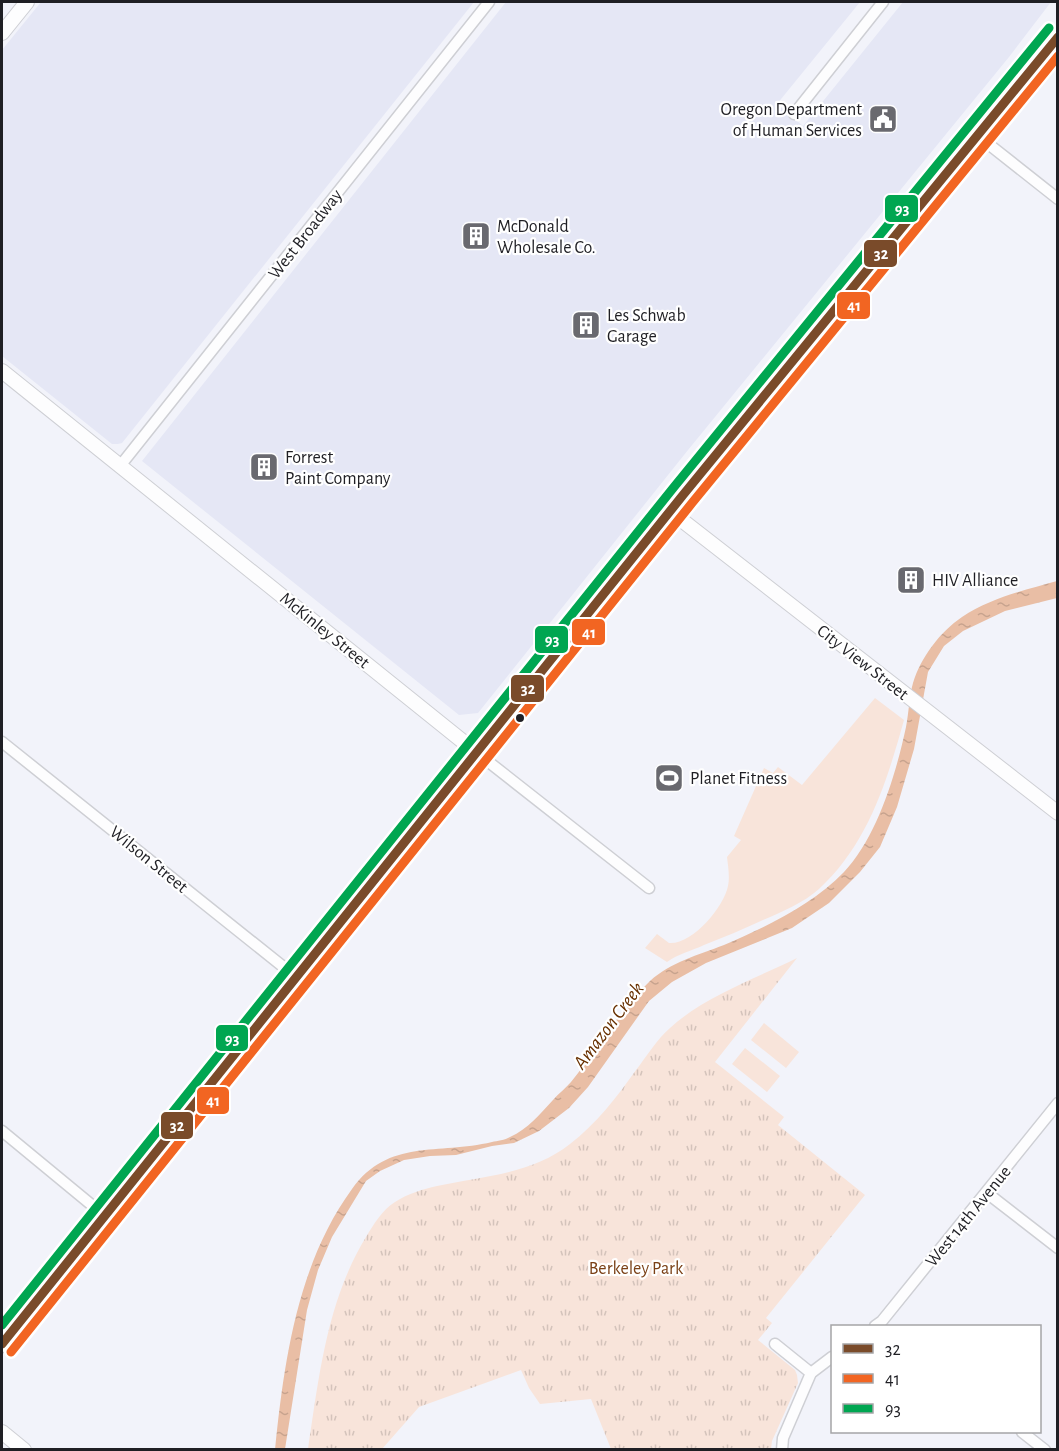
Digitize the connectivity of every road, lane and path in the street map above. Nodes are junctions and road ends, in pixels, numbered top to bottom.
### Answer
1 (27, 2) edge
2 (489, 2) edge
3 (883, 2) edge
4 (2, 33) edge
5 (1058, 36) edge
6 (794, 114) dead end
7 (977, 135) junction
8 (1058, 199) edge
9 (2, 371) edge
10 (120, 466) junction
11 (670, 511) junction
12 (2, 742) edge
13 (476, 752) junction
14 (1058, 813) edge
15 (649, 888) dead end
16 (296, 977) junction
17 (1058, 1103) edge
18 (2, 1131) edge
19 (987, 1193) junction
20 (105, 1216) junction
21 (1058, 1248) edge
22 (882, 1325) edge
23 (2, 1344) edge
24 (775, 1344) dead end
25 (831, 1358) edge
26 (811, 1373) junction
27 (2, 1432) edge
28 (1025, 1433) edge
29 (24, 1449) edge
30 (782, 1449) edge
31 (1045, 1449) edge

1 - 4 street
2 - 10 street, West Broadway
3 - 6 street
5 - 7 main road
7 - 8 street
7 - 11 main road
9 - 10 street, McKinley Street
10 - 13 street, McKinley Street
11 - 13 main road
11 - 14 street, City View Street
12 - 16 street, Wilson Street
13 - 15 street, McKinley Street
13 - 16 main road
16 - 20 main road
17 - 19 street, West 14th Avenue
18 - 20 street
19 - 21 street
19 - 22 street, West 14th Avenue
20 - 23 main road
24 - 26 street
25 - 26 street
26 - 30 street
27 - 29 street
28 - 31 street

